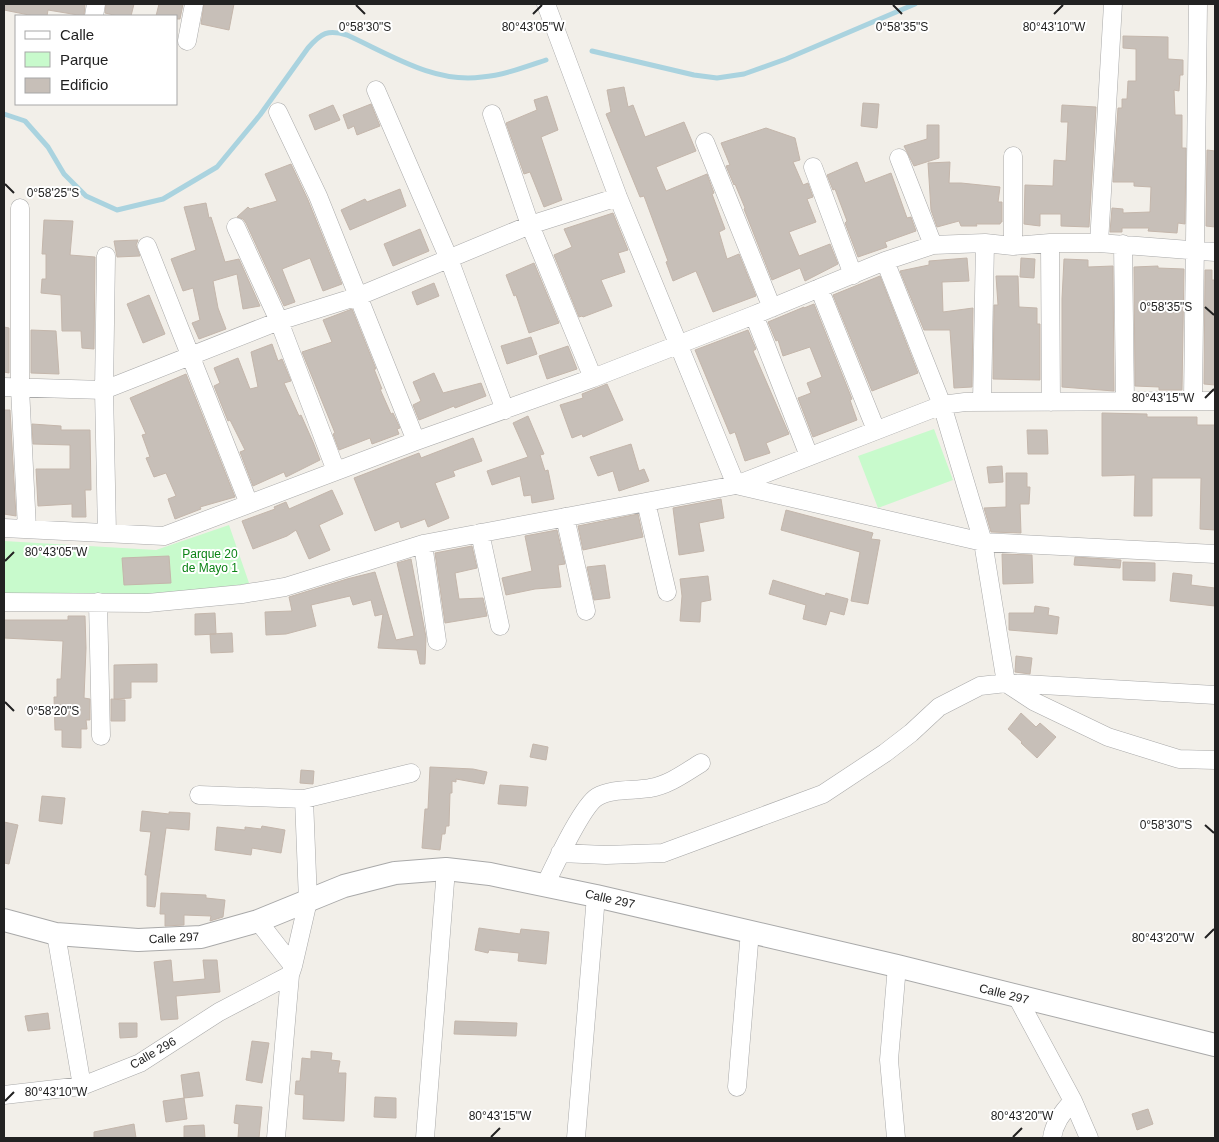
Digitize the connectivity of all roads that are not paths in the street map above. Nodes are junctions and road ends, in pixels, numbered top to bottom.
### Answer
1 (194, 4) edge
2 (546, 4) edge
3 (1113, 4) edge
4 (1198, 4) edge
5 (187, 42) dead end
6 (376, 90) dead end
7 (278, 112) dead end
8 (492, 114) dead end
9 (705, 142) dead end
10 (1013, 156) dead end
11 (899, 158) dead end
12 (813, 167) dead end
13 (618, 197) junction
14 (20, 208) dead end
15 (530, 225) junction
16 (236, 227) dead end
17 (984, 243) junction
18 (1050, 243) junction
19 (1099, 243) junction
20 (1123, 244) junction
21 (933, 245) junction
22 (147, 246) dead end
23 (1012, 246) junction
24 (1194, 251) junction
25 (1215, 252) edge
26 (106, 256) dead end
27 (449, 259) junction
28 (885, 262) junction
29 (853, 275) junction
30 (820, 288) junction
31 (359, 296) junction
32 (772, 308) junction
33 (754, 315) junction
34 (279, 321) junction
35 (680, 343) junction
36 (190, 357) junction
37 (593, 378) junction
38 (12, 387) edge
39 (104, 390) junction
40 (1193, 400) junction
41 (1125, 401) junction
42 (1215, 401) edge
43 (982, 402) junction
44 (1051, 402) junction
45 (942, 405) junction
46 (505, 410) junction
47 (876, 430) junction
48 (416, 441) junction
49 (809, 456) junction
50 (336, 471) junction
51 (736, 485) junction
52 (646, 502) junction
53 (249, 504) junction
54 (565, 517) junction
55 (4, 528) edge
56 (27, 529) junction
57 (480, 533) junction
58 (107, 534) junction
59 (983, 542) junction
60 (422, 544) junction
61 (1215, 554) edge
62 (667, 592) dead end
63 (4, 602) edge
64 (98, 602) junction
65 (586, 611) dead end
66 (500, 626) dead end
67 (437, 641) dead end
68 (1006, 683) junction
69 (1215, 695) edge
70 (101, 736) dead end
71 (1215, 760) edge
72 (701, 763) dead end
73 (410, 773) dead end
74 (200, 795) dead end
75 (304, 799) junction
76 (560, 854) junction
77 (446, 869) junction
78 (545, 885) junction
79 (596, 896) junction
80 (308, 901) junction
81 (4, 920) edge
82 (258, 921) junction
83 (750, 931) junction
84 (56, 934) junction
85 (897, 966) junction
86 (292, 970) junction
87 (1016, 997) junction
88 (1215, 1045) edge
89 (82, 1086) junction
90 (737, 1087) dead end
91 (4, 1095) edge
92 (1073, 1101) junction
93 (276, 1138) edge
94 (426, 1138) edge
95 (576, 1138) edge
96 (896, 1138) edge
97 (1052, 1138) edge
98 (1089, 1138) edge

1 - 5 street
2 - 13 street
3 - 19 street
4 - 24 street
6 - 27 street
7 - 31 street
8 - 15 street
9 - 32 street
10 - 23 street
11 - 21 street
12 - 29 street
13 - 15 street
13 - 35 street
14 - 38 street
15 - 27 street
15 - 37 street
16 - 34 street
17 - 21 street
17 - 23 street
17 - 43 street
18 - 19 street
18 - 23 street
18 - 44 street
19 - 20 street
20 - 24 street
20 - 41 street
21 - 28 street
22 - 36 street
24 - 25 street
24 - 40 street
26 - 39 street
27 - 31 street
27 - 46 street
28 - 29 street
28 - 45 street
29 - 30 street
30 - 32 street
30 - 47 street
31 - 34 street
31 - 48 street
32 - 33 street
33 - 35 street
33 - 49 street
34 - 36 street
34 - 50 street
35 - 37 street
35 - 51 street
36 - 39 street
36 - 53 street
37 - 46 street
38 - 39 street
38 - 56 street
39 - 58 street
40 - 41 street
40 - 42 street
41 - 44 street
43 - 44 street
43 - 45 street
45 - 47 street
45 - 59 street
46 - 48 street
47 - 49 street
48 - 50 street
49 - 51 street
50 - 53 street
51 - 52 street
51 - 59 street
52 - 54 street
52 - 62 street
53 - 58 street
54 - 57 street
54 - 65 street
55 - 56 street
56 - 58 street
57 - 60 street
57 - 66 street
59 - 61 street
59 - 68 street
60 - 64 street
60 - 67 street
63 - 64 street
64 - 70 street
68 - 69 street
68 - 71 street
68 - 76 street
72 - 76 street
73 - 75 street
74 - 75 street
75 - 80 street
76 - 78 street
77 - 78 street, Calle 297
77 - 80 street, Calle 297
77 - 94 street
78 - 79 street, Calle 297
79 - 83 street, Calle 297
79 - 95 street
80 - 82 street, Calle 297
80 - 86 street
81 - 84 street, Calle 297
82 - 84 street, Calle 297
82 - 86 street
83 - 85 street, Calle 297
83 - 90 street
84 - 89 street
85 - 87 street, Calle 297
85 - 96 street
86 - 89 street, Calle 296
86 - 93 street
87 - 88 street, Calle 297
87 - 92 street
89 - 91 street, Calle 296
92 - 97 street
92 - 98 street

